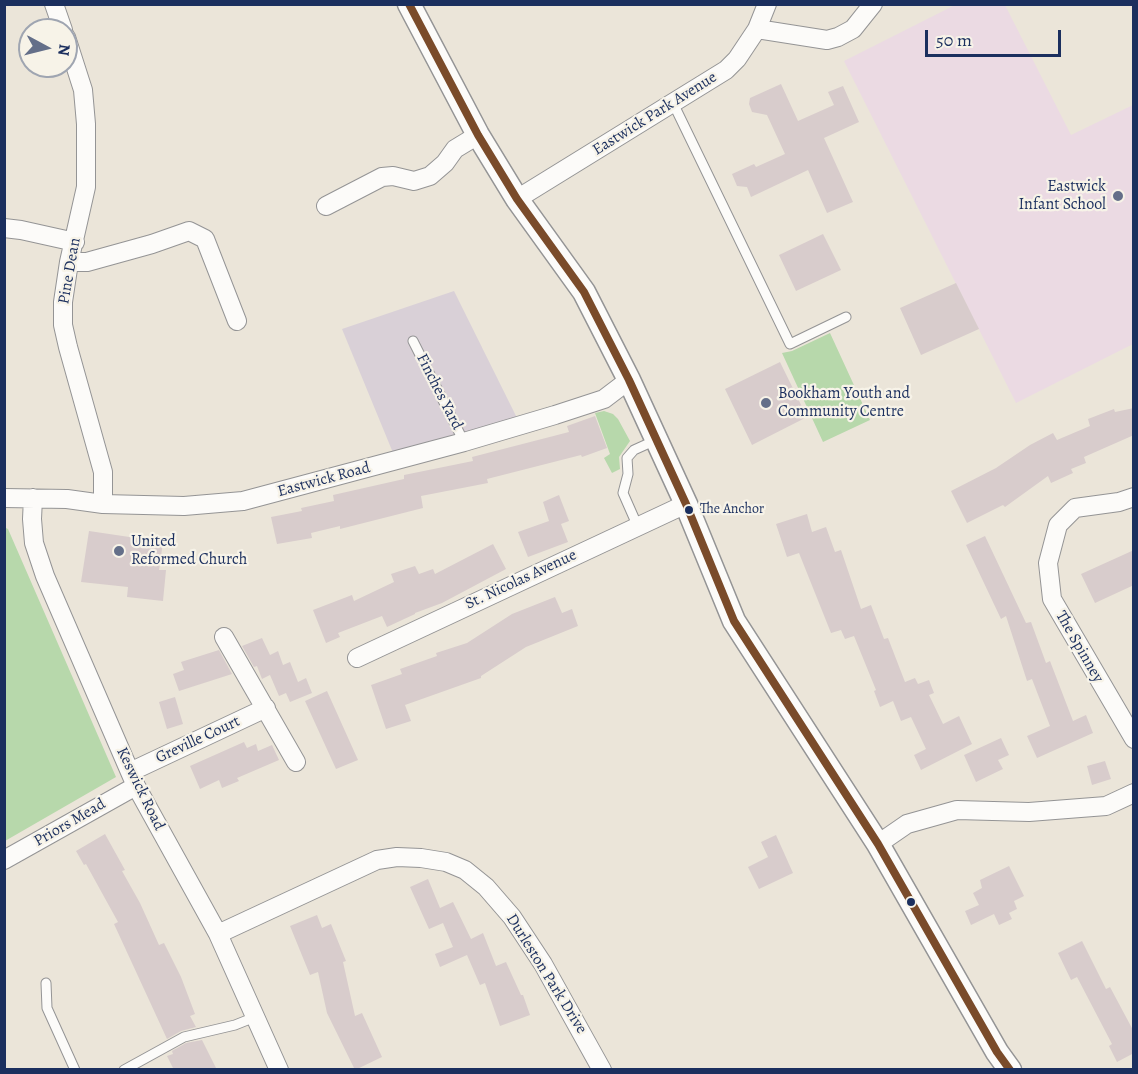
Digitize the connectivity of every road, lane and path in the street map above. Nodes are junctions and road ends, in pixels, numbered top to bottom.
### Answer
1 (409, 4) edge
2 (767, 4) edge
3 (873, 4) edge
4 (757, 29) junction
5 (78, 74) edge
6 (673, 103) junction
7 (478, 135) junction
8 (517, 199) junction
9 (326, 206) dead end
10 (4, 228) edge
11 (75, 242) junction
12 (69, 262) junction
13 (846, 317) dead end
14 (237, 321) dead end
15 (413, 341) dead end
16 (629, 380) junction
17 (656, 440) junction
18 (464, 442) junction
19 (1134, 497) edge
20 (4, 498) edge
21 (33, 498) junction
22 (103, 504) junction
23 (686, 504) junction
24 (638, 527) junction
25 (224, 637) dead end
26 (357, 658) dead end
27 (266, 708) junction
28 (1134, 739) edge
29 (296, 762) dead end
30 (133, 779) junction
31 (1134, 793) edge
32 (878, 844) junction
33 (4, 860) edge
34 (218, 934) junction
35 (46, 983) dead end
36 (255, 1017) junction
37 (75, 1070) edge
38 (124, 1070) edge
39 (279, 1070) edge
40 (602, 1070) edge
41 (1010, 1070) edge

1 - 7 street
2 - 4 street, Eastwick Park Avenue
3 - 4 street
4 - 6 street, Eastwick Park Avenue
5 - 11 street, Pine Dean
6 - 8 street, Eastwick Park Avenue
6 - 13 lane
7 - 8 street
7 - 9 street
8 - 16 street
10 - 11 street
11 - 12 street, Pine Dean
12 - 14 street
12 - 22 street, Pine Dean
15 - 18 lane, Finches Yard
16 - 17 street
16 - 18 street, Eastwick Road
17 - 23 street
17 - 24 lane
18 - 22 street, Eastwick Road
19 - 28 street, The Spinney
20 - 21 street, Eastwick Road
21 - 22 street, Eastwick Road
21 - 30 street, Keswick Road
23 - 24 street, St. Nicolas Avenue
23 - 32 street
24 - 26 street, St. Nicolas Avenue
25 - 27 street
27 - 29 street
27 - 30 street, Greville Court
30 - 33 street, Priors Mead
30 - 34 street, Keswick Road
31 - 32 street
32 - 41 street
34 - 36 street, Keswick Road
34 - 40 street, Durleston Park Drive
35 - 37 lane
36 - 38 lane
36 - 39 street, Keswick Road

